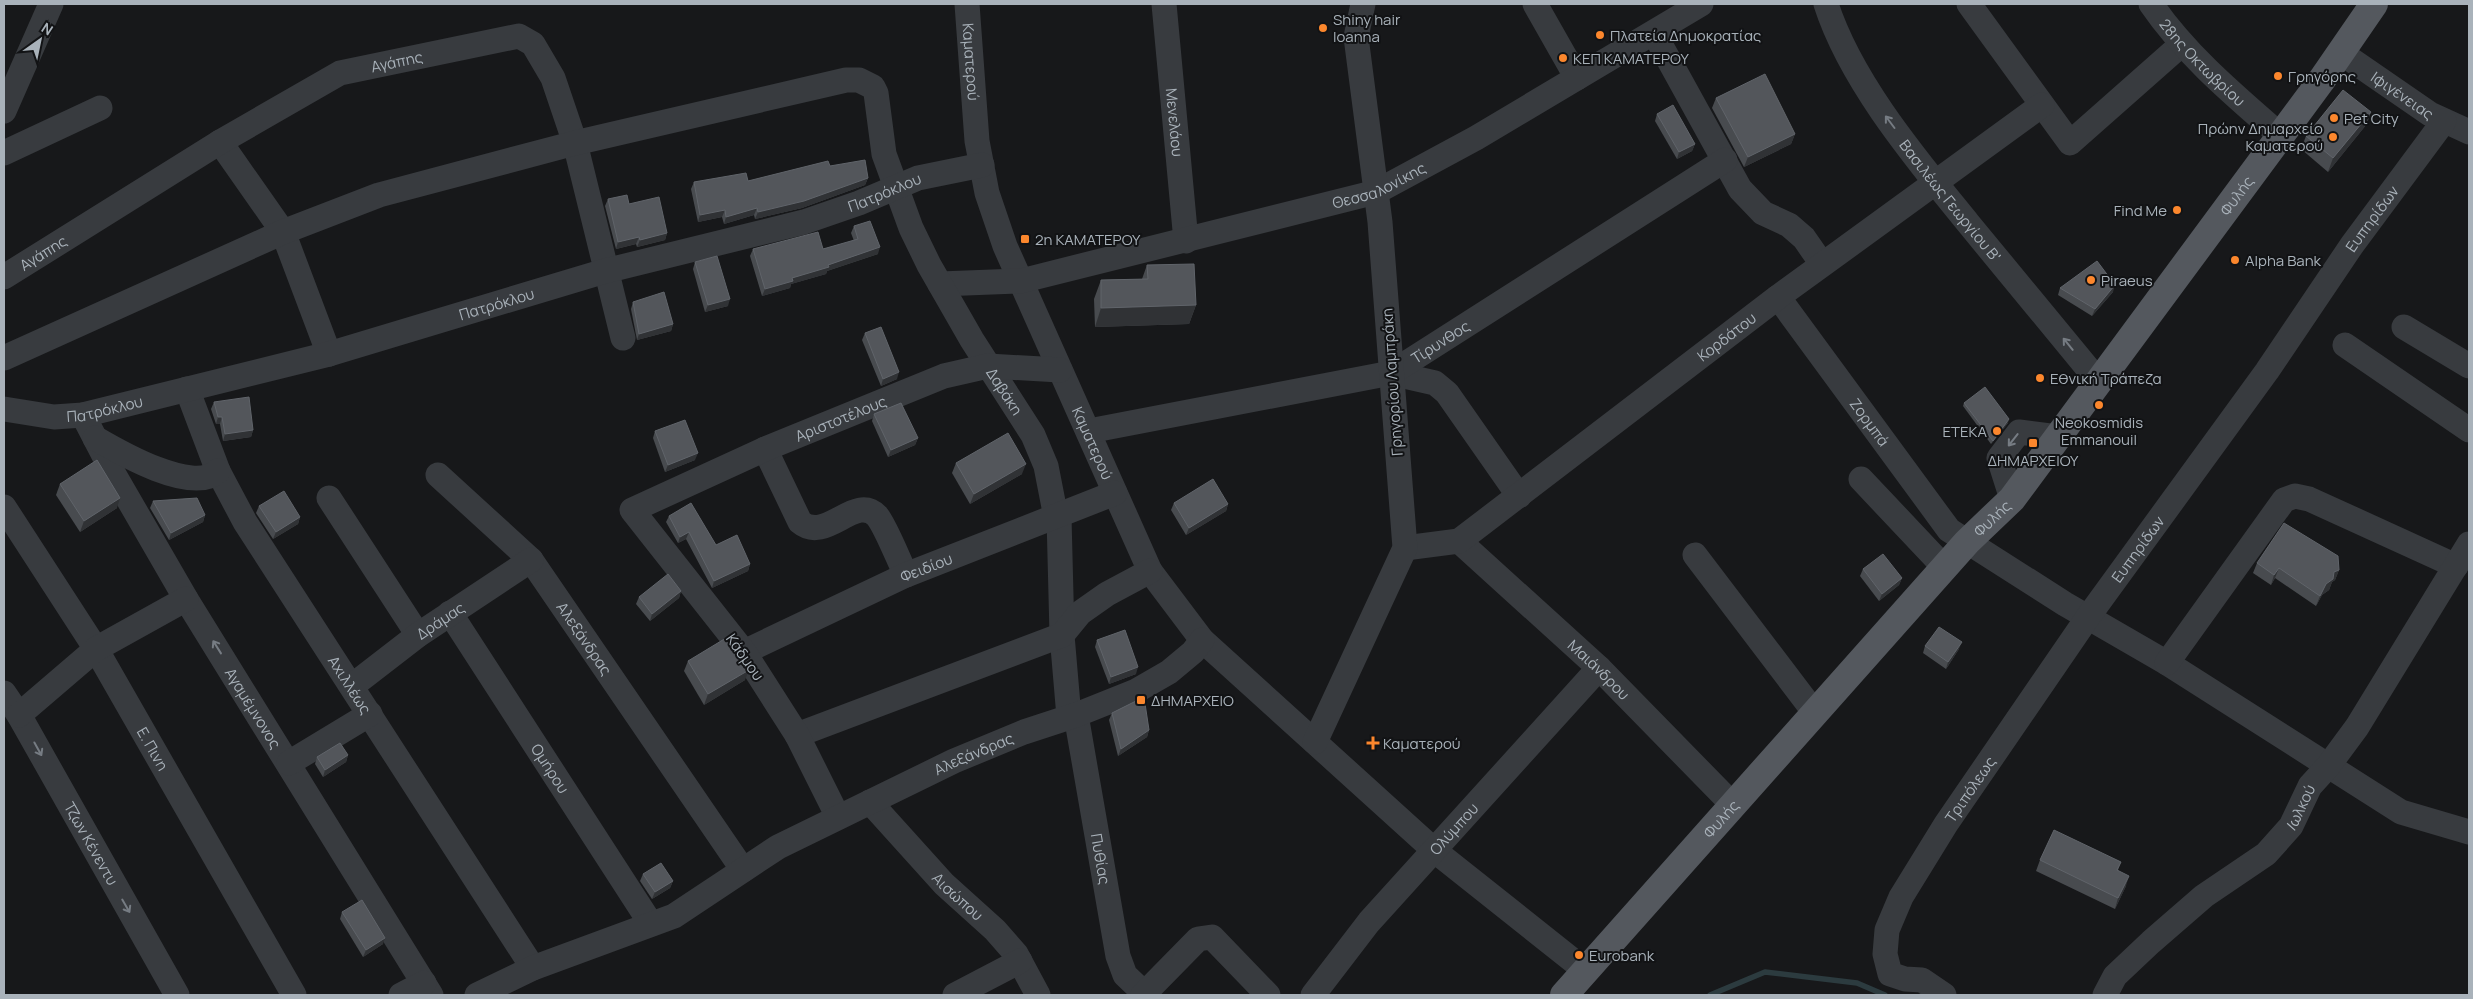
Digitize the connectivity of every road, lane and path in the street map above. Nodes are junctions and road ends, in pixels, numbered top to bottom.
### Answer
1 (51, 4) edge
2 (968, 4) edge
3 (1164, 4) edge
4 (1346, 4) edge
5 (1363, 4) edge
6 (1535, 4) edge
7 (1701, 4) edge
8 (1826, 4) edge
9 (1969, 4) edge
10 (2151, 4) edge
11 (2374, 4) edge
12 (1654, 33) junction
13 (1356, 37) junction
14 (2182, 44) junction
15 (2340, 52) junction
16 (1577, 78) junction
17 (2042, 105) junction
18 (100, 108) dead end
19 (4, 111) edge
20 (2444, 121) junction
21 (2469, 132) edge
22 (2281, 136) junction
23 (220, 142) junction
24 (575, 143) junction
25 (4, 153) edge
26 (1725, 160) junction
27 (982, 165) junction
28 (1935, 182) junction
29 (895, 187) junction
30 (1376, 192) junction
31 (283, 232) junction
32 (1186, 242) junction
33 (1822, 264) junction
34 (605, 271) junction
35 (4, 277) edge
36 (1021, 281) junction
37 (940, 284) junction
38 (1778, 297) junction
39 (2404, 327) dead end
40 (623, 338) dead end
41 (2345, 345) dead end
42 (330, 354) junction
43 (4, 358) edge
44 (988, 366) junction
45 (2469, 366) edge
46 (1060, 370) junction
47 (1391, 373) junction
48 (2099, 382) junction
49 (187, 389) junction
50 (4, 409) edge
51 (83, 415) junction
52 (2469, 430) edge
53 (1089, 431) junction
54 (95, 438) junction
55 (765, 449) junction
56 (218, 471) junction
57 (438, 475) dead end
58 (1861, 479) dead end
59 (1115, 493) junction
60 (1519, 496) junction
61 (329, 498) dead end
62 (4, 507) edge
63 (632, 510) joint
64 (1059, 517) junction
65 (1459, 541) junction
66 (1967, 542) junction
67 (2469, 544) edge
68 (1405, 548) junction
69 (1695, 555) dead end
70 (531, 560) junction
71 (1944, 567) junction
72 (1150, 571) junction
73 (906, 575) junction
74 (2459, 575) edge
75 (186, 598) junction
76 (450, 613) junction
77 (2088, 617) junction
78 (418, 635) junction
79 (1062, 635) junction
80 (1202, 640) junction
81 (96, 649) junction
82 (744, 652) junction
83 (2167, 663) junction
84 (1599, 668) junction
85 (352, 686) junction
86 (4, 693) edge
87 (1815, 713) junction
88 (370, 714) junction
89 (19, 715) junction
90 (1073, 716) junction
91 (797, 735) junction
92 (1314, 742) junction
93 (288, 763) junction
94 (2329, 765) junction
95 (870, 802) junction
96 (1733, 805) junction
97 (838, 817) junction
98 (2469, 832) edge
99 (1435, 850) junction
100 (743, 870) junction
101 (651, 924) junction
102 (1020, 961) junction
103 (533, 968) junction
104 (1586, 971) junction
105 (428, 989) edge
106 (177, 995) edge
107 (294, 995) edge
108 (401, 995) edge
109 (477, 995) edge
110 (955, 995) edge
111 (1038, 995) edge
112 (1144, 995) edge
113 (1268, 995) edge
114 (1313, 995) edge
115 (1564, 995) edge
116 (1944, 995) edge
117 (2105, 995) edge

1 - 19 street
2 - 27 street, Καματερού
3 - 32 street, Μενελάου
4 - 13 street
5 - 13 street, Γρηγορίου Λαμπράκη
6 - 16 street
7 - 12 street, Θεσσαλονίκης
28 -> 8 street, Βασιλέως Γεωργίου Β'
9 - 17 street
10 - 14 street, 28ης Οκτωβρίου
11 - 15 main road, Φυλής
12 - 16 street, Θεσσαλονίκης
12 - 26 street
13 - 30 street, Γρηγορίου Λαμπράκη
14 - 17 street
14 - 22 street, 28ης Οκτωβρίου
15 - 20 street, Ιφιγένειας
15 - 22 main road, Φυλής
16 - 30 street, Θεσσαλονίκης
17 - 28 street, Κορδάτου
18 - 25 street
20 - 21 street, Ιφιγένειας
20 - 77 street, Ευπηρίδων
22 - 48 main road, Φυλής
23 - 24 street, Αγάπης
23 - 31 street
23 - 35 street, Αγάπης
24 - 29 street, Δαβάκη
24 - 31 street
24 - 34 street, Αγάπης
26 - 33 street
26 - 47 street, Τίρυνθος
27 - 29 street, Πατρόκλου
27 - 36 street, Καματερού
28 - 33 street, Κορδάτου
48 -> 28 street, Βασιλέως Γεωργίου Β'
29 - 34 street, Πατρόκλου
29 - 37 street, Δαβάκη
30 - 32 street, Θεσσαλονίκης
30 - 47 street, Γρηγορίου Λαμπράκη
31 - 42 street
31 - 43 street
32 - 36 street, Θεσσαλονίκης
33 - 38 street, Κορδάτου
34 - 40 street, Αγάπης
34 - 42 street, Πατρόκλου
36 - 37 street, Θεσσαλονίκης
36 - 46 street, Καματερού
37 - 44 street, Δαβάκη
38 - 60 street, Κορδάτου
38 - 66 street, Ζορμπά
39 - 45 street
41 - 52 street
42 - 49 street, Πατρόκλου
44 - 46 street, Αριστοτέλους
44 - 55 street, Αριστοτέλους
44 - 64 street, Δαβάκη
46 - 53 street, Καματερού
47 - 53 street, Τίρυνθος
47 - 60 street
47 - 68 street, Γρηγορίου Λαμπράκη
48 - 66 main road, Φυλής
49 - 51 street, Πατρόκλου
49 - 56 street, Αχιλλέως
50 - 51 street, Πατρόκλου
51 - 54 street, Αγαμέμνονος
53 - 59 street, Καματερού
54 - 56 street
54 - 75 street, Αγαμέμνονος
55 - 63 street, Αριστοτέλους
55 - 73 street
56 - 85 street, Αχιλλέως
57 - 70 street, Αλεξάνδρας
58 - 71 street
59 - 64 street, Φειδίου
59 - 72 street, Καματερού
60 - 65 street, Κορδάτου
61 - 78 street
62 - 81 street, Ε. Πινη
63 - 82 street, Κάδμου
64 - 73 street, Φειδίου
64 - 79 street, Δαβάκη
65 - 68 street, Κορδάτου
65 - 84 street, Μαιάνδρου
66 - 71 main road, Φυλής
66 - 77 street, Ζορμπά
67 - 74 street, Ιωλκού
68 - 92 street, Γρηγορίου Λαμπράκη
69 - 87 street
70 - 76 street, Δράμας
70 - 100 street, Αλεξάνδρας
71 - 87 main road, Φυλής
72 - 79 street
72 - 80 street, Καματερού
73 - 82 street, Φειδίου
74 - 83 street
74 - 94 street, Ιωλκού
75 - 81 street
93 -> 75 street, Αγαμέμνονος
76 - 78 street, Δράμας
76 - 101 street, Ομήρου
77 - 83 street
77 - 116 street, Τριπόλεως
78 - 85 street, Δράμας
79 - 90 street, Δαβάκη
79 - 91 street
80 - 90 street, Αλεξάνδρας
80 - 92 street, Καματερού
81 - 89 street
81 - 107 street, Ε. Πινη
82 - 91 street, Κάδμου
83 - 94 street
84 - 96 street, Μαιάνδρου
84 - 99 street, Ολύμπου
85 - 88 street, Αχιλλέως
86 - 89 street, Τζων Κένεντυ
87 - 96 main road, Φυλής
88 - 93 street
88 - 103 street, Αχιλλέως
89 -> 106 street, Τζων Κένεντυ
90 - 95 street, Αλεξάνδρας
90 - 112 street, Πυθίας
91 - 97 street, Κάδμου
92 - 99 street, Καματερού
93 - 105 street, Αγαμέμνονος
94 - 98 street
94 - 117 street, Ιωλκού
95 - 97 street, Αλεξάνδρας
95 - 102 street, Αισώπου
96 - 104 main road, Φυλής
97 - 100 street, Αλεξάνδρας
99 - 104 street, Καματερού
99 - 114 street, Ολύμπου
100 - 101 street, Αλεξάνδρας
101 - 103 street, Αλεξάνδρας
102 - 110 street
102 - 111 street, Αισώπου
103 - 109 street, Αλεξάνδρας
104 - 115 main road, Φυλής
105 - 108 street
112 - 113 street

